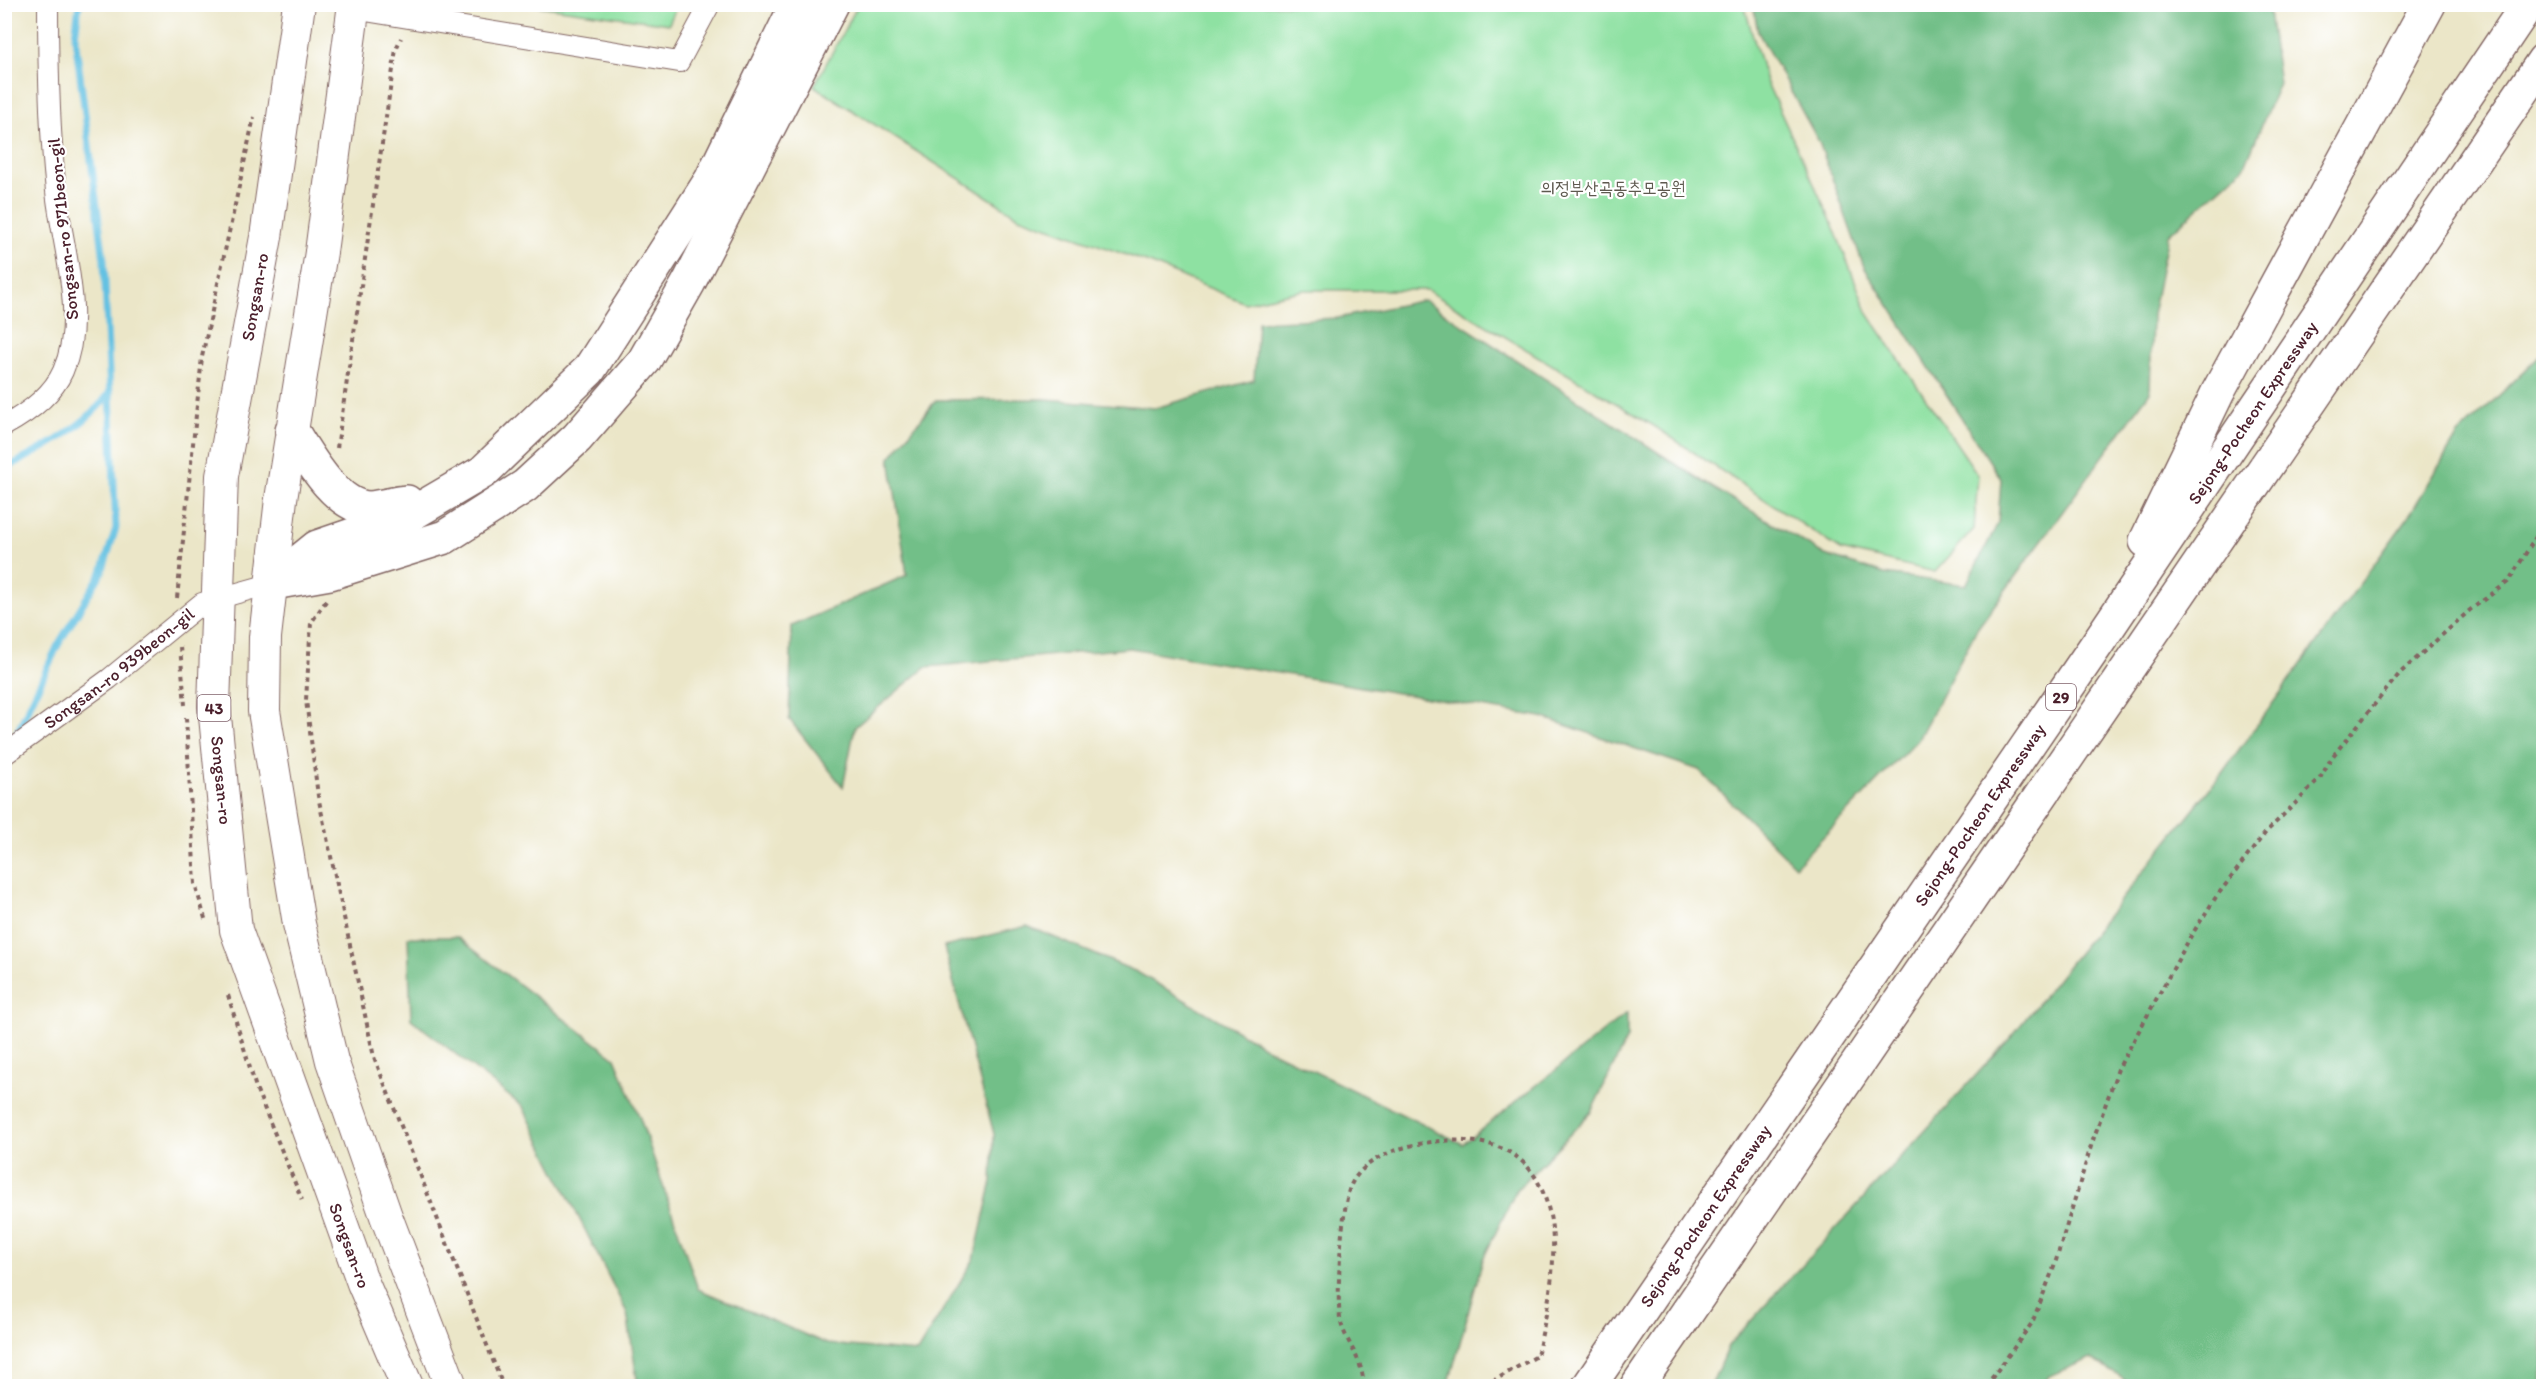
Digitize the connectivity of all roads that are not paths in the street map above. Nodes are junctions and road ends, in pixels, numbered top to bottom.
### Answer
1 (48, 4) edge
2 (299, 4) edge
3 (710, 4) edge
4 (797, 4) edge
5 (832, 4) edge
6 (2429, 4) edge
7 (2528, 4) edge
8 (353, 7) edge
9 (2544, 60) edge
10 (2534, 81) edge
11 (4, 426) edge
12 (292, 430) junction
13 (471, 479) junction
14 (273, 583) junction
15 (218, 599) junction
16 (2097, 644) junction
17 (4, 755) edge
18 (407, 1386) edge
19 (452, 1386) edge
20 (1589, 1386) edge
21 (1637, 1386) edge

1 - 11 street, Songsan-ro 971beon-gil
2 - 15 main road, Songsan-ro / 43
3 - 8 street
4 - 13 highway
5 - 14 highway
6 - 16 highway
7 - 16 highway, Sejong-Pocheon Expressway / 29
8 - 12 main road
9 - 10 highway, 29
10 - 21 highway, 29
12 - 13 highway
12 - 14 main road
13 - 14 highway
14 - 15 street, Songsan-ro 939beon-gil
14 - 19 main road
15 - 17 street, Songsan-ro 939beon-gil
15 - 18 main road, Songsan-ro / 43
16 - 20 highway, Sejong-Pocheon Expressway / 29

